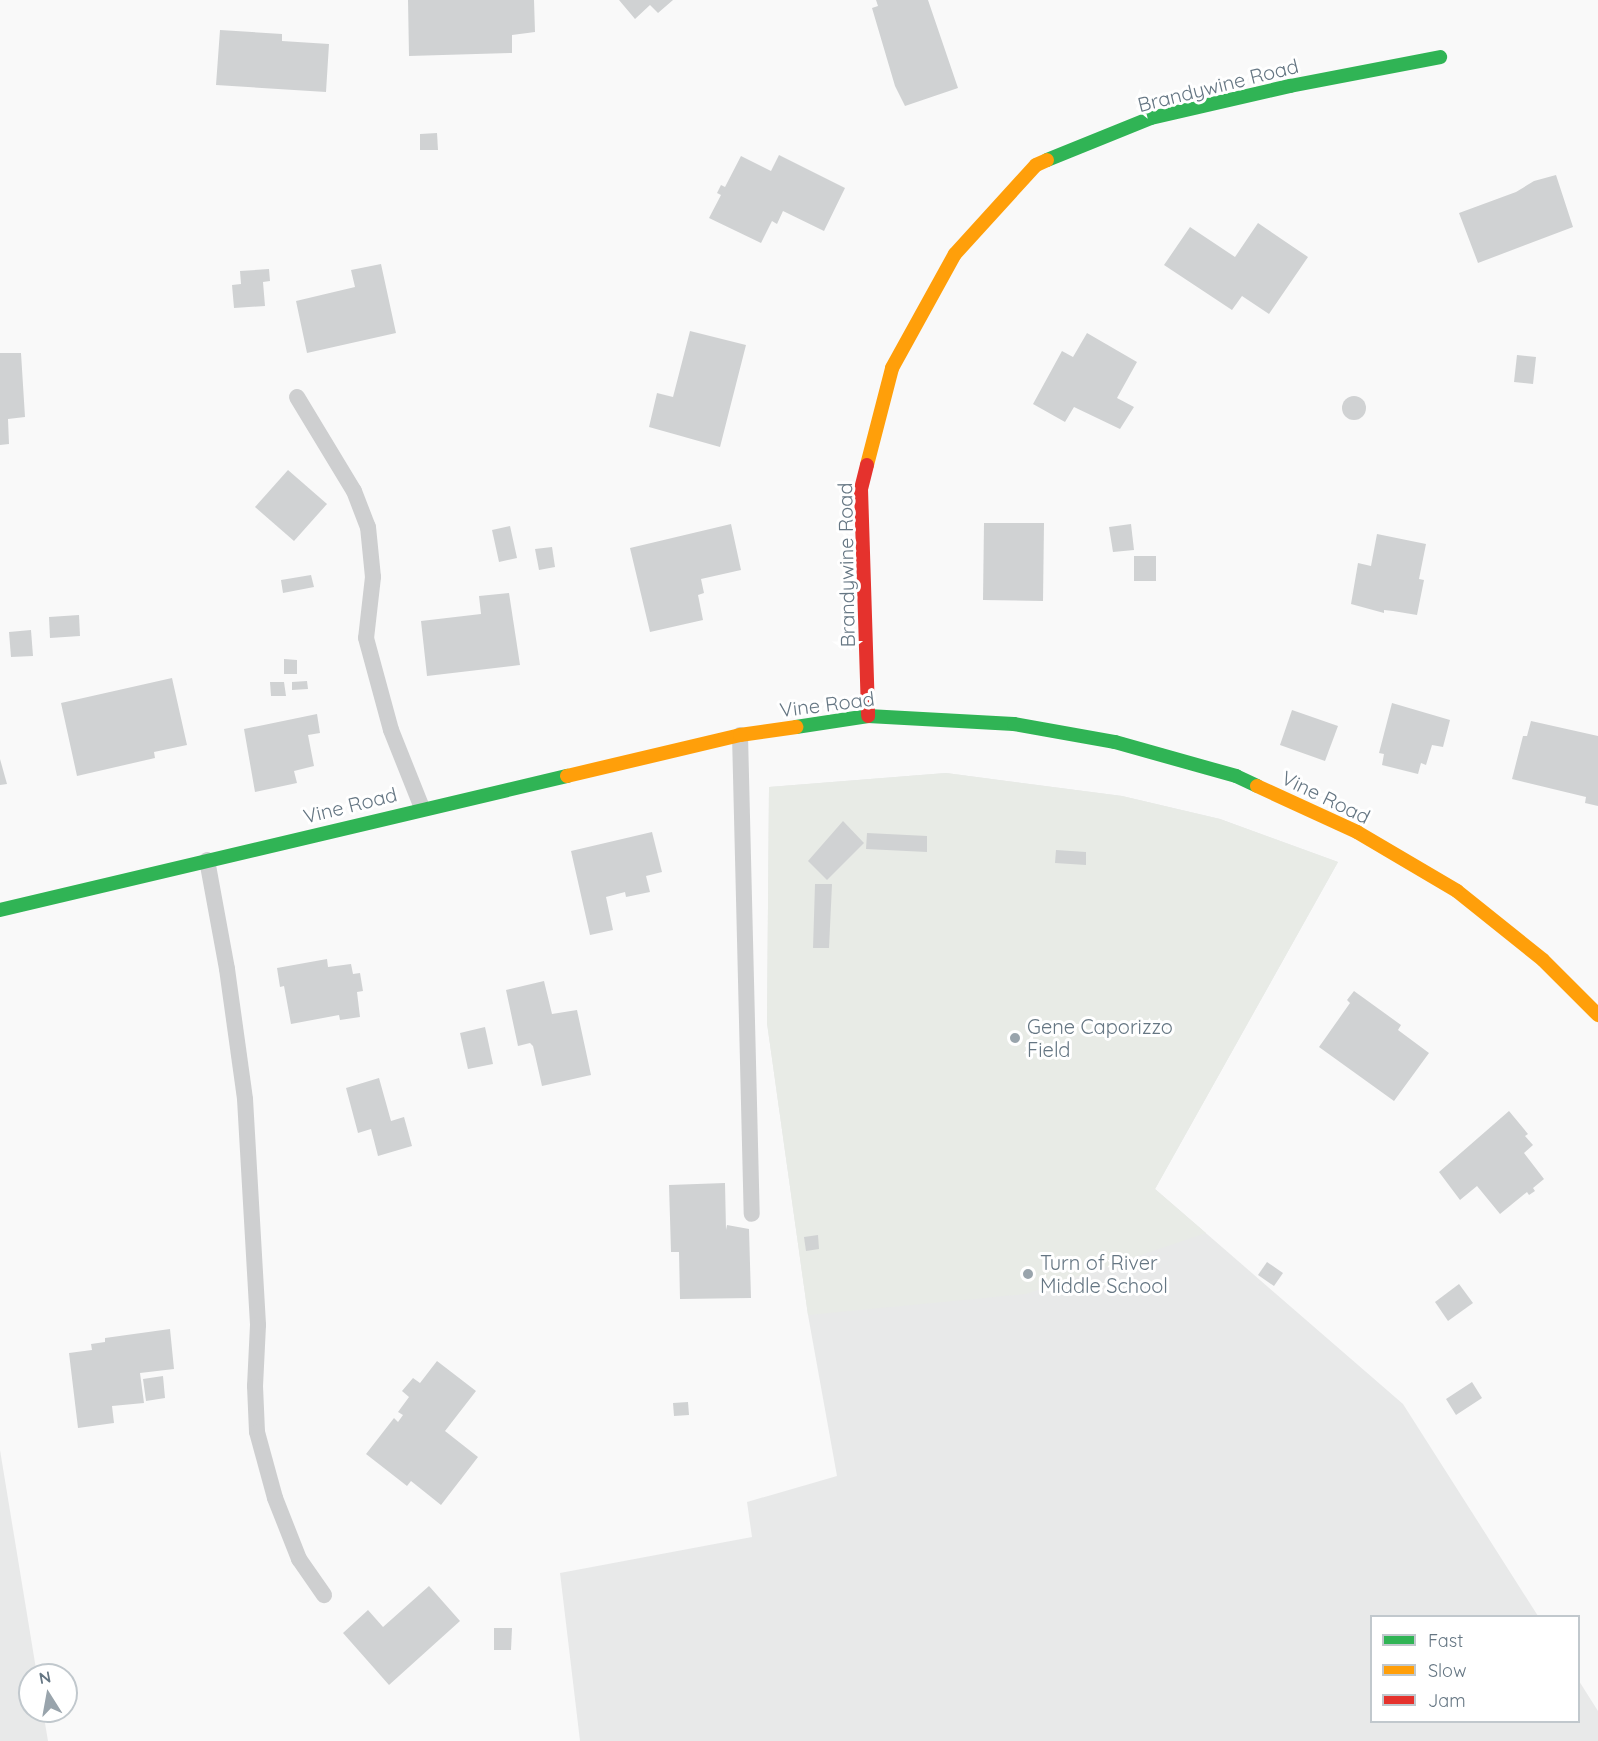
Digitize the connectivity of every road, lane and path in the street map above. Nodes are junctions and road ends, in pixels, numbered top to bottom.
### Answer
1 (1440, 57) dead end
2 (297, 397) dead end
3 (868, 716) junction
4 (740, 735) junction
5 (422, 808) junction
6 (207, 860) junction
7 (0, 910) edge
8 (1598, 1015) edge
9 (752, 1214) dead end
10 (324, 1595) dead end

1 - 3 street, Brandywine Road
2 - 5 lane
3 - 4 street, Vine Road
3 - 8 street, Vine Road
4 - 5 street, Vine Road
4 - 9 lane
5 - 6 street, Vine Road
6 - 7 street, Vine Road
6 - 10 lane

